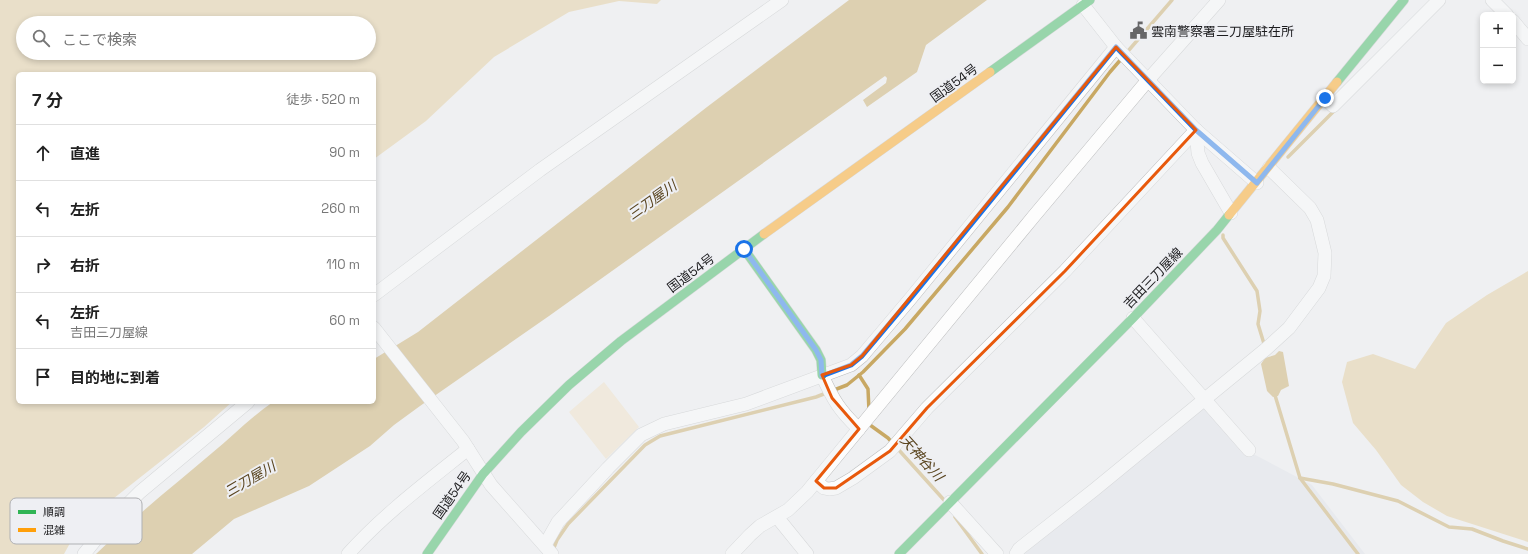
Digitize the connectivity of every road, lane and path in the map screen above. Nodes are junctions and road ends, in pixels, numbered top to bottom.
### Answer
1 (782, 0) edge
2 (1219, 0) edge
3 (1404, 0) edge
4 (1439, 0) edge
5 (1492, 0) edge
6 (1086, 2) edge
7 (1504, 12) edge
8 (1516, 25) edge
9 (1528, 39) edge
10 (1118, 48) junction
11 (1148, 80) junction
12 (1325, 98) junction
13 (1196, 130) junction
14 (1269, 168) junction
15 (1257, 183) junction
16 (1231, 213) junction
17 (744, 249) junction
18 (376, 293) edge
19 (1133, 318) junction
20 (376, 331) edge
21 (822, 376) junction
22 (1204, 398) junction
23 (246, 404) edge
24 (859, 429) junction
25 (466, 445) junction
26 (1249, 450) dead end
27 (483, 474) junction
28 (816, 481) junction
29 (134, 498) edge
30 (950, 502) junction
31 (777, 517) junction
32 (92, 544) edge
33 (548, 549) edge
34 (84, 554) edge
35 (348, 554) edge
36 (427, 554) edge
37 (732, 554) edge
38 (807, 554) edge
39 (899, 554) edge
40 (997, 554) edge
41 (1016, 554) edge

1 - 18 street
2 - 11 street
3 - 12 main road, 吉田三刀屋線
4 - 12 street
5 - 7 street
6 - 10 street
6 - 17 main road, 国道54号
8 - 9 street
10 - 11 street
10 - 21 street
11 - 13 street
11 - 24 street
12 - 14 main road, 吉田三刀屋線
13 - 15 street
13 - 16 street
13 - 28 street
14 - 15 main road, 吉田三刀屋線
14 - 22 street
15 - 16 main road, 吉田三刀屋線
16 - 19 main road, 吉田三刀屋線
17 - 21 main road
17 - 27 main road, 国道54号
19 - 22 street
19 - 30 main road, 吉田三刀屋線
20 - 25 street
21 - 24 street
21 - 33 street
22 - 26 street
22 - 41 street
23 - 29 street
24 - 28 street
25 - 27 street
25 - 35 street
27 - 33 street
27 - 36 main road, 国道54号
28 - 31 street
30 - 39 main road, 吉田三刀屋線
30 - 40 street
31 - 37 street
31 - 38 street
32 - 34 street

